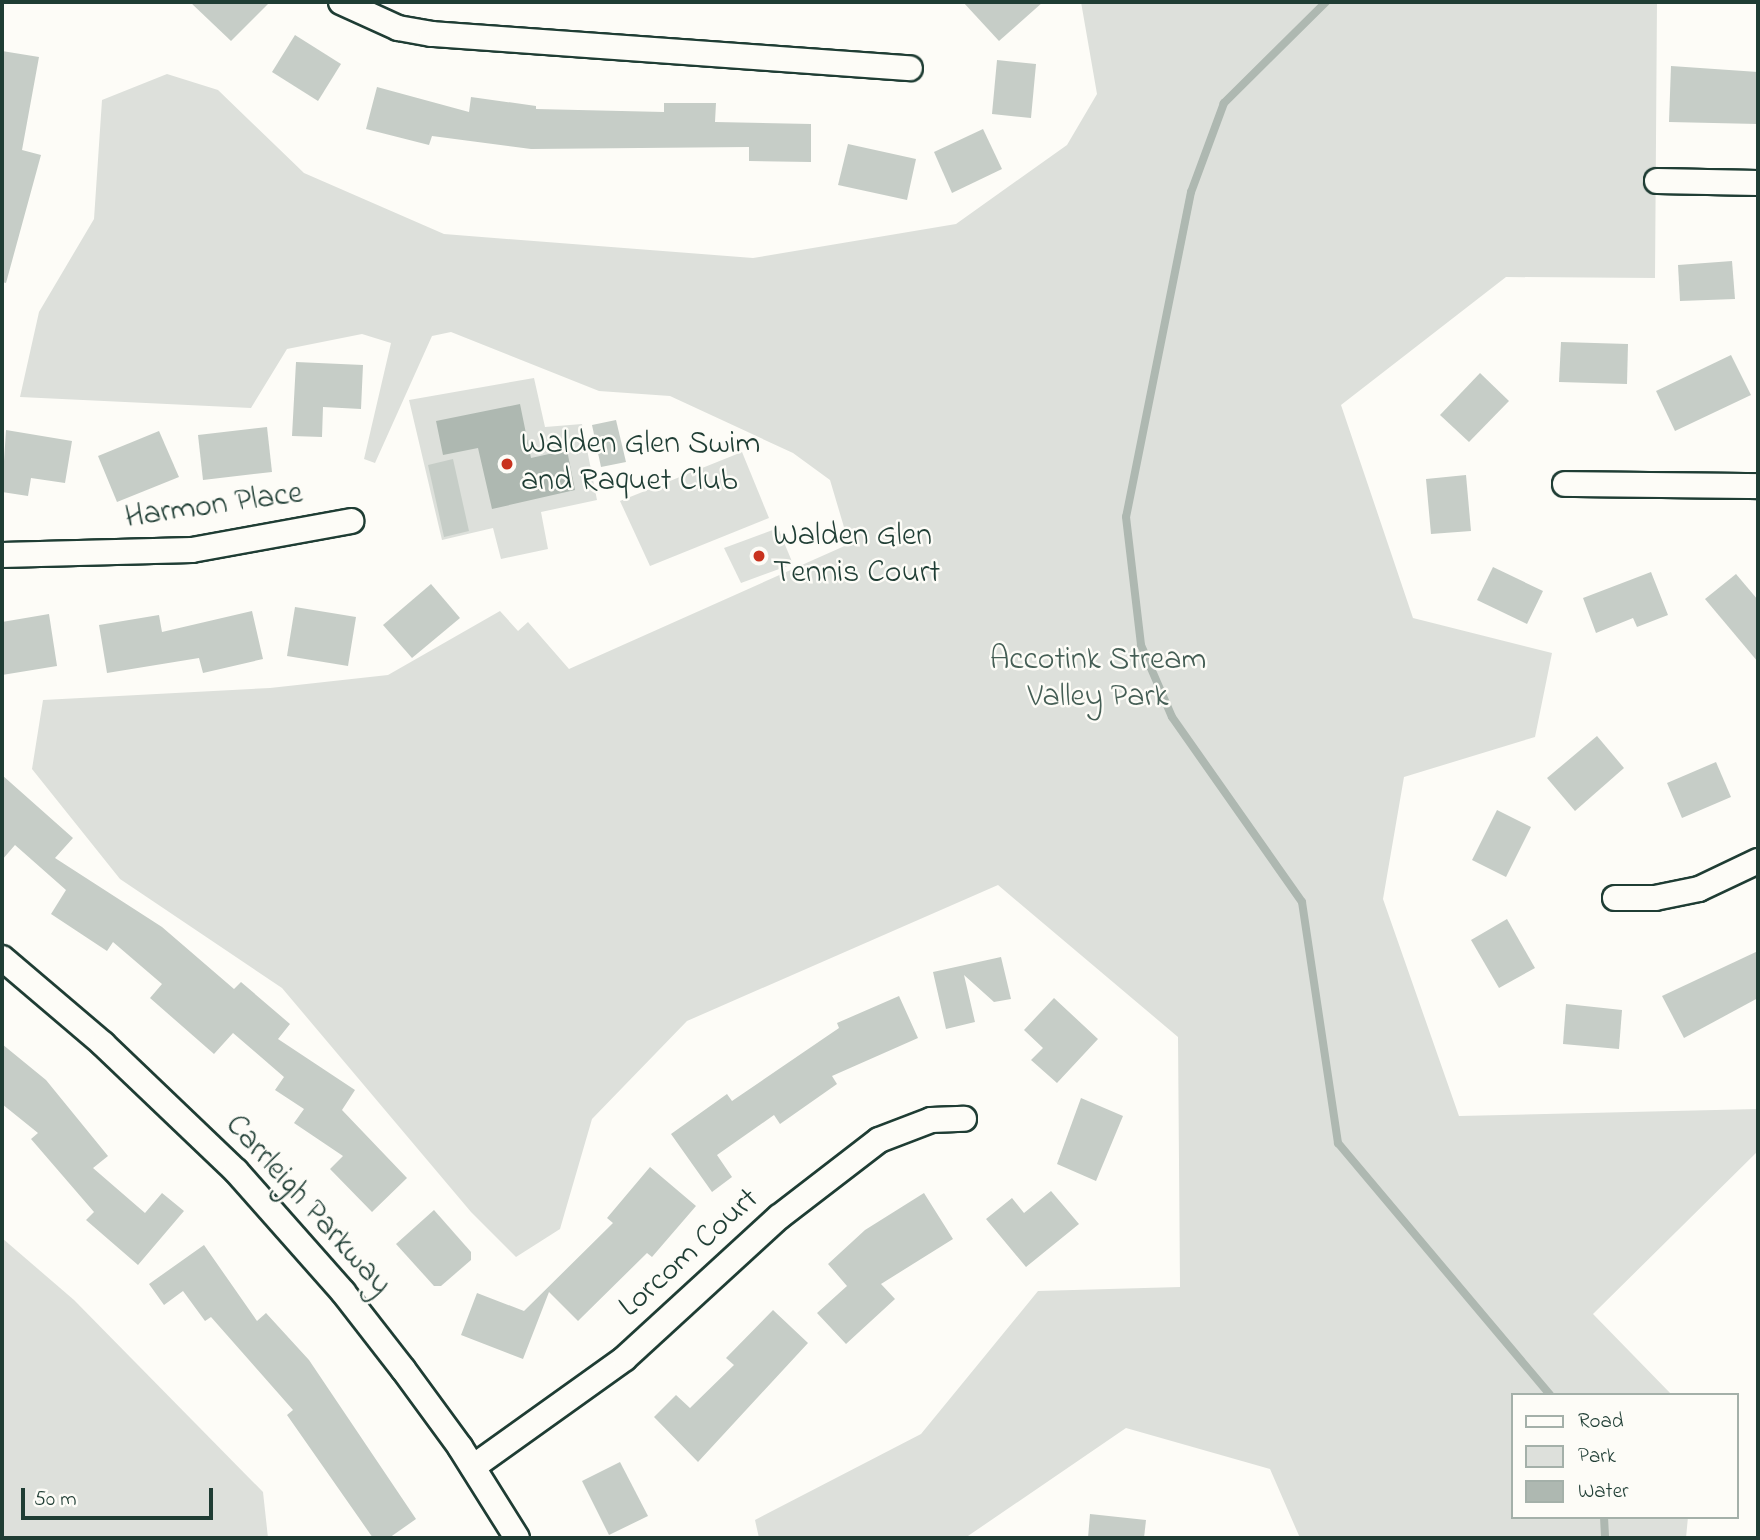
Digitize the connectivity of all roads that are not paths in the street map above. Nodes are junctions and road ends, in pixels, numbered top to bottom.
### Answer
1 (341, 2) edge
2 (910, 68) dead end
3 (1657, 181) dead end
4 (1758, 183) edge
5 (1565, 484) dead end
6 (1758, 486) edge
7 (351, 521) dead end
8 (2, 555) edge
9 (1758, 861) edge
10 (1615, 898) dead end
11 (2, 958) edge
12 (964, 1119) dead end
13 (473, 1467) junction
14 (517, 1538) edge

1 - 2 street
3 - 4 street
5 - 6 street
7 - 8 street, Harmon Place
9 - 10 street
11 - 13 street, Carrleigh Parkway
12 - 13 street, Lorcom Court
13 - 14 street, Carrleigh Parkway

